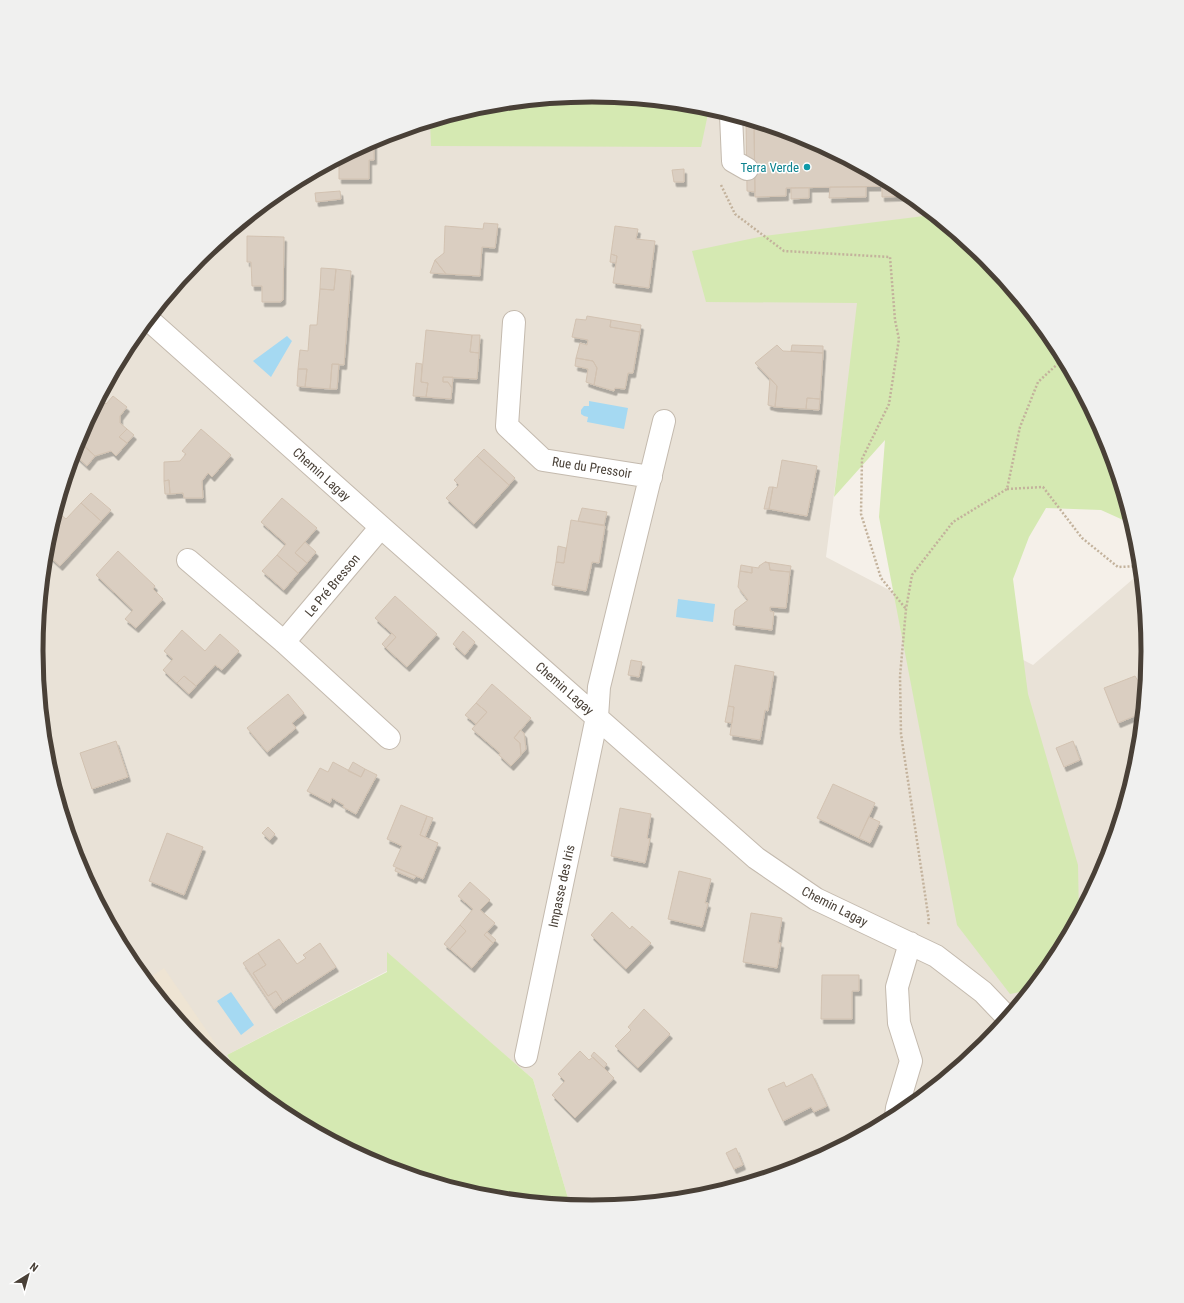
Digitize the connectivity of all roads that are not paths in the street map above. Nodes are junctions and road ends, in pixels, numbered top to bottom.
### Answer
1 (731, 120) edge
2 (747, 169) dead end
3 (514, 322) dead end
4 (152, 323) edge
5 (664, 421) dead end
6 (651, 477) junction
7 (381, 527) junction
8 (188, 560) dead end
9 (284, 642) junction
10 (597, 717) junction
11 (389, 738) dead end
12 (910, 943) junction
13 (1004, 1014) edge
14 (526, 1056) dead end
15 (897, 1108) edge

1 - 2 street
3 - 6 street, Rue du Pressoir
4 - 7 street, Chemin Lagay
5 - 6 street, Rue du Pressoir
6 - 10 street, Rue du Pressoir
7 - 9 street, Le Pré Bresson
7 - 10 street, Chemin Lagay
8 - 9 street
9 - 11 street
10 - 12 street, Chemin Lagay
10 - 14 street, Impasse des Iris
12 - 13 street, Chemin Lagay
12 - 15 street

